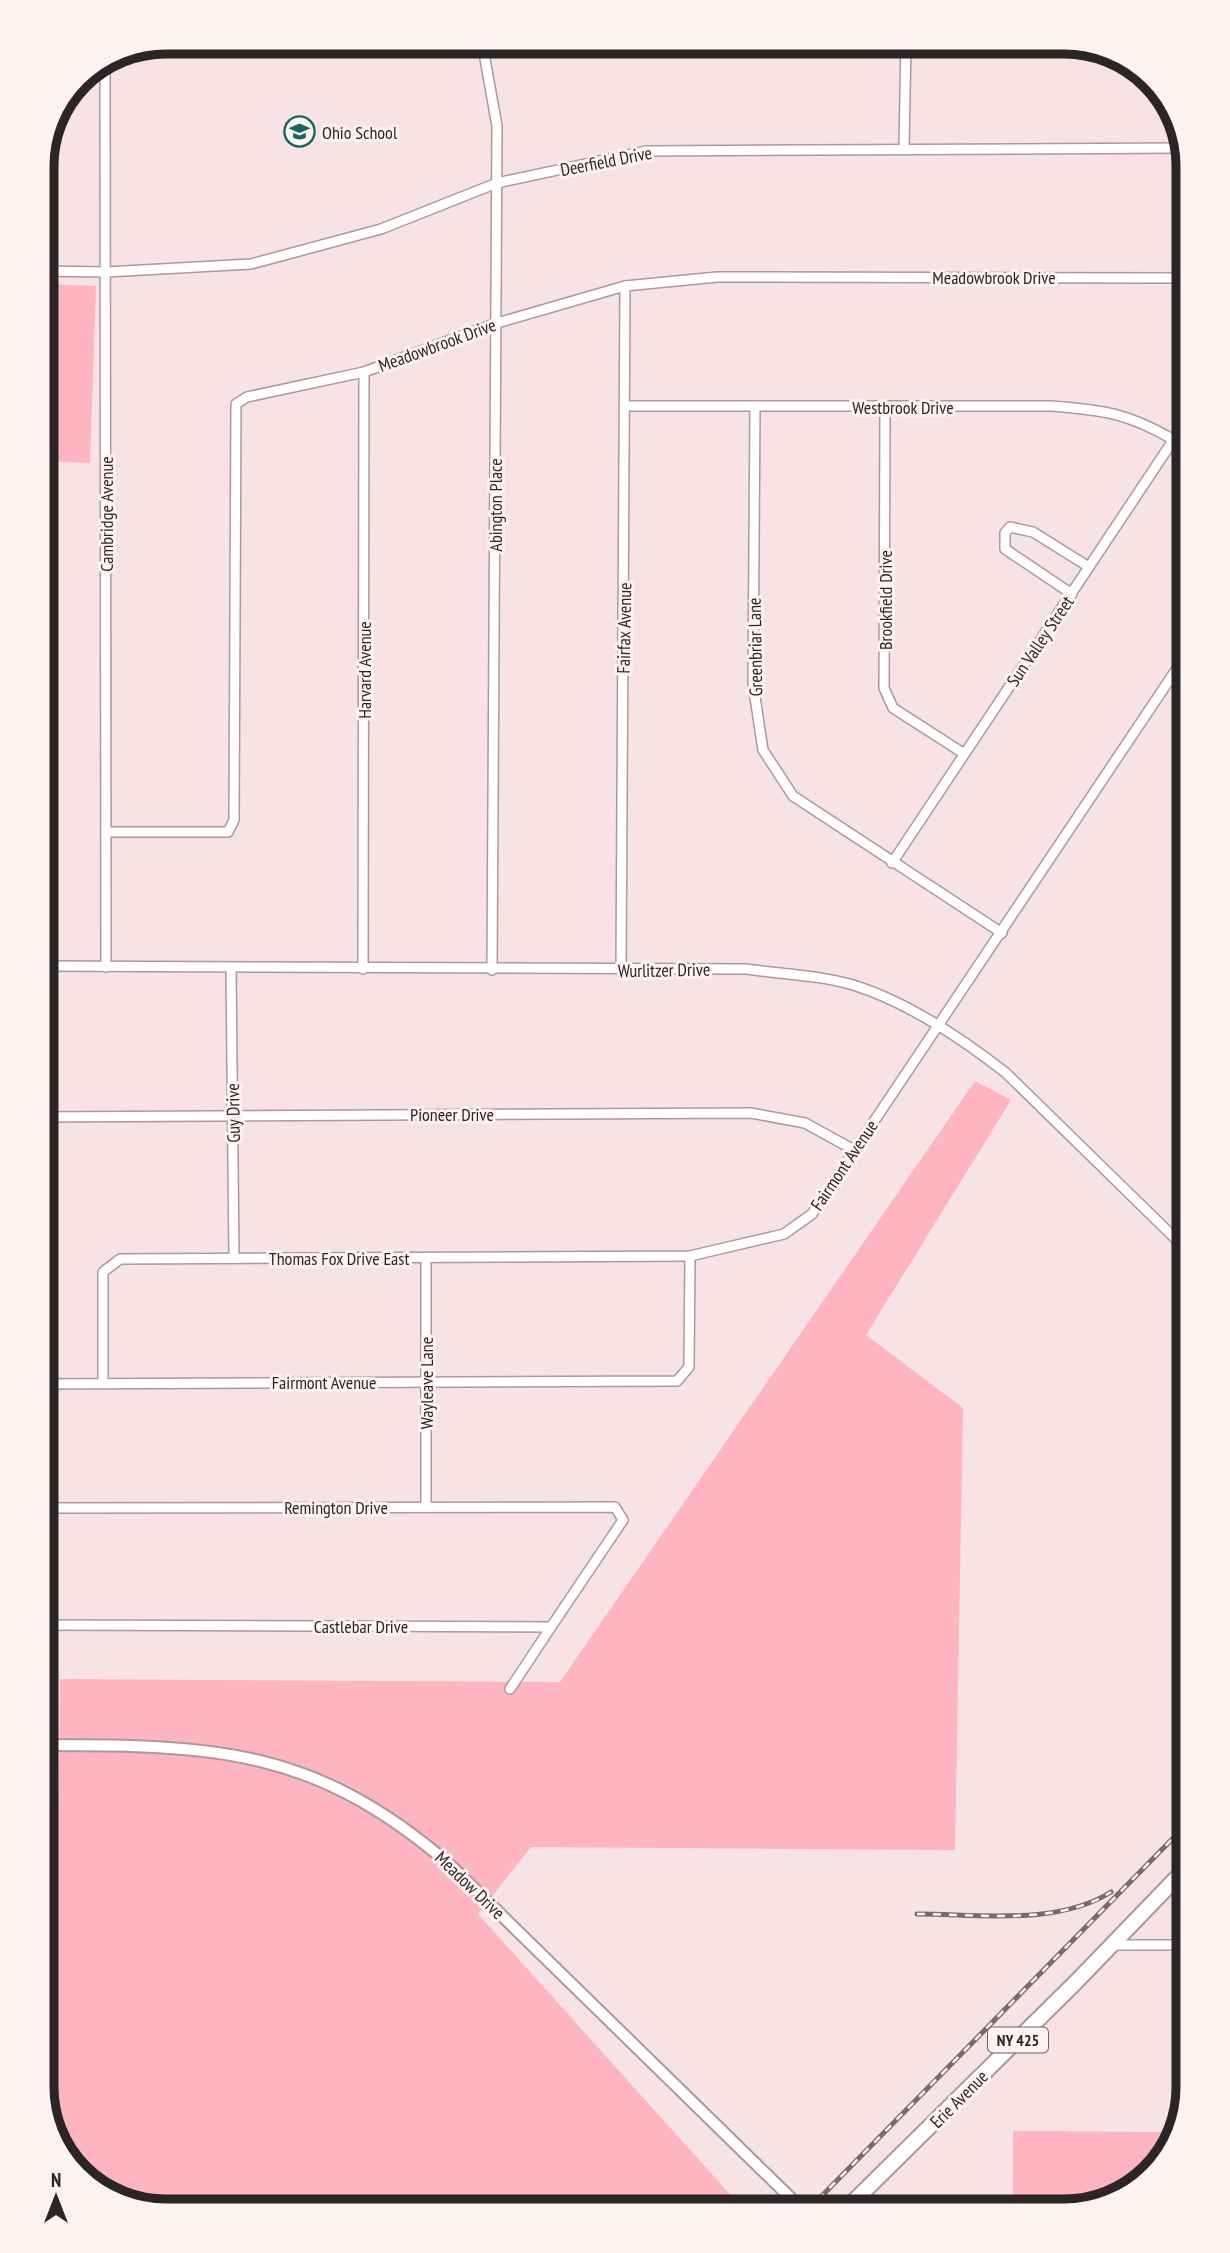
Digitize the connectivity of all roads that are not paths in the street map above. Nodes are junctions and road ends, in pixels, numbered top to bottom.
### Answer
1 (484, 54) edge
2 (906, 54) edge
3 (105, 73) edge
4 (904, 148) junction
5 (1174, 148) edge
6 (497, 183) junction
7 (54, 271) edge
8 (106, 272) junction
9 (1176, 278) edge
10 (625, 286) junction
11 (496, 323) junction
12 (364, 372) junction
13 (626, 407) junction
14 (755, 407) junction
15 (885, 407) junction
16 (1176, 437) edge
17 (1174, 440) junction
18 (1089, 568) junction
19 (1072, 594) junction
20 (1176, 670) edge
21 (963, 753) junction
22 (106, 832) junction
23 (892, 863) junction
24 (1002, 933) junction
25 (54, 966) edge
26 (106, 967) junction
27 (231, 968) junction
28 (363, 969) junction
29 (492, 970) junction
30 (621, 970) junction
31 (939, 1024) junction
32 (233, 1114) junction
33 (54, 1117) edge
34 (854, 1150) junction
35 (1176, 1239) edge
36 (690, 1256) junction
37 (234, 1258) junction
38 (426, 1258) junction
39 (426, 1382) junction
40 (103, 1383) junction
41 (54, 1384) edge
42 (426, 1507) junction
43 (54, 1508) edge
44 (54, 1625) edge
45 (551, 1627) junction
46 (510, 1689) dead end
47 (54, 1745) edge
48 (1176, 1878) edge
49 (1111, 1945) junction
50 (1176, 1945) edge
51 (792, 2199) edge
52 (856, 2199) edge

1 - 6 street, Abington Place
2 - 4 street
3 - 8 street, Cambridge Avenue
4 - 5 street, Deerfield Drive
4 - 6 street, Deerfield Drive
6 - 8 street, Deerfield Drive
6 - 11 street, Abington Place
7 - 8 street, Deerfield Drive
8 - 22 street, Cambridge Avenue
9 - 10 street, Meadowbrook Drive
10 - 11 street, Meadowbrook Drive
10 - 13 street, Fairfax Avenue
11 - 12 street, Meadowbrook Drive
11 - 29 street, Abington Place
12 - 22 street, Meadowbrook Drive
12 - 28 street, Harvard Avenue
13 - 14 street, Westbrook Drive
13 - 30 street, Fairfax Avenue
14 - 15 street, Westbrook Drive
14 - 23 street, Greenbriar Lane
15 - 17 street, Westbrook Drive
15 - 21 street, Brookfield Drive
16 - 17 street, Sun Valley Street
17 - 18 street, Sun Valley Street
18 - 19 street, Sun Valley Street
18 - 19 street
19 - 21 street, Sun Valley Street
20 - 24 street, Fairmont Avenue
21 - 23 street, Sun Valley Street
22 - 26 street, Cambridge Avenue
23 - 24 street, Greenbriar Lane
24 - 31 street, Fairmont Avenue
25 - 26 street, Wurlitzer Drive
26 - 27 street, Wurlitzer Drive
27 - 28 street, Wurlitzer Drive
27 - 32 street, Guy Drive
28 - 29 street, Wurlitzer Drive
29 - 30 street, Wurlitzer Drive
30 - 31 street, Wurlitzer Drive
31 - 34 street, Fairmont Avenue
31 - 35 street, Wurlitzer Drive
32 - 33 street, Pioneer Drive
32 - 34 street, Pioneer Drive
32 - 37 street, Guy Drive
34 - 36 street, Fairmont Avenue
36 - 38 street, Thomas Fox Drive East
36 - 39 street, Fairmont Avenue
37 - 38 street, Thomas Fox Drive East
37 - 40 street, Thomas Fox Drive East
38 - 39 street, Wayleave Lane
39 - 40 street, Fairmont Avenue
39 - 42 street, Wayleave Lane
40 - 41 street, Fairmont Avenue
42 - 43 street, Remington Drive
42 - 45 street, Remington Drive
44 - 45 street, Castlebar Drive
45 - 46 street
47 - 51 street, Meadow Drive
48 - 49 main road, Erie Avenue / NY 425
49 - 50 street
49 - 52 main road, Erie Avenue / NY 425

